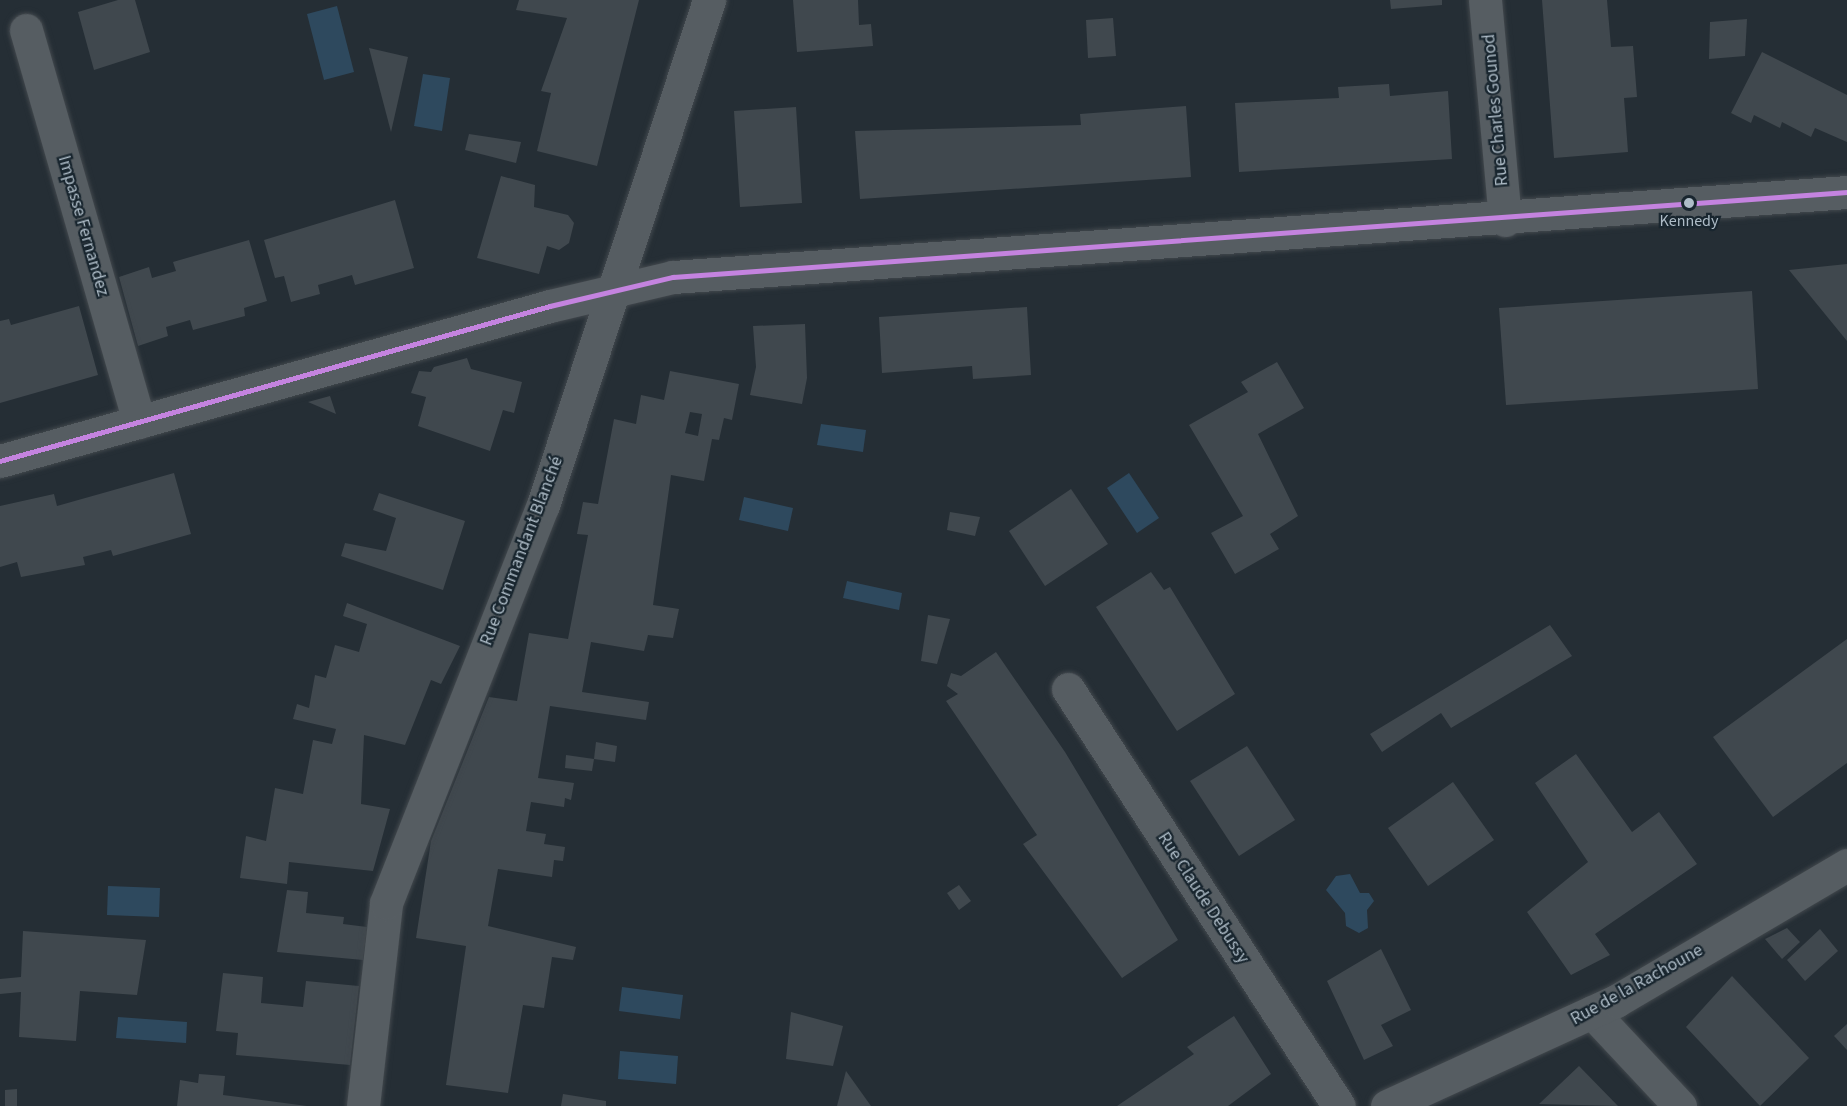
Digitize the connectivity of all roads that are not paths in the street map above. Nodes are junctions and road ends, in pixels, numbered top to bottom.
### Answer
1 (709, 0) edge
2 (1485, 0) edge
3 (26, 30) dead end
4 (1847, 192) edge
5 (1505, 220) junction
6 (614, 289) junction
7 (139, 422) junction
8 (0, 461) edge
9 (1068, 689) dead end
10 (1847, 866) edge
11 (1592, 1012) junction
12 (363, 1106) edge
13 (1339, 1106) edge
14 (1387, 1106) edge
15 (1680, 1106) edge

1 - 6 street, Rue Commandant Blanché
2 - 5 street, Rue Charles Gounod
3 - 7 street, Impasse Fernandez
4 - 5 street
5 - 6 street
6 - 7 street
6 - 12 street, Rue Commandant Blanché
7 - 8 street
9 - 13 street, Rue Claude Debussy
10 - 11 street, Rue de la Rachoune
11 - 14 street, Rue de la Rachoune
11 - 15 street

